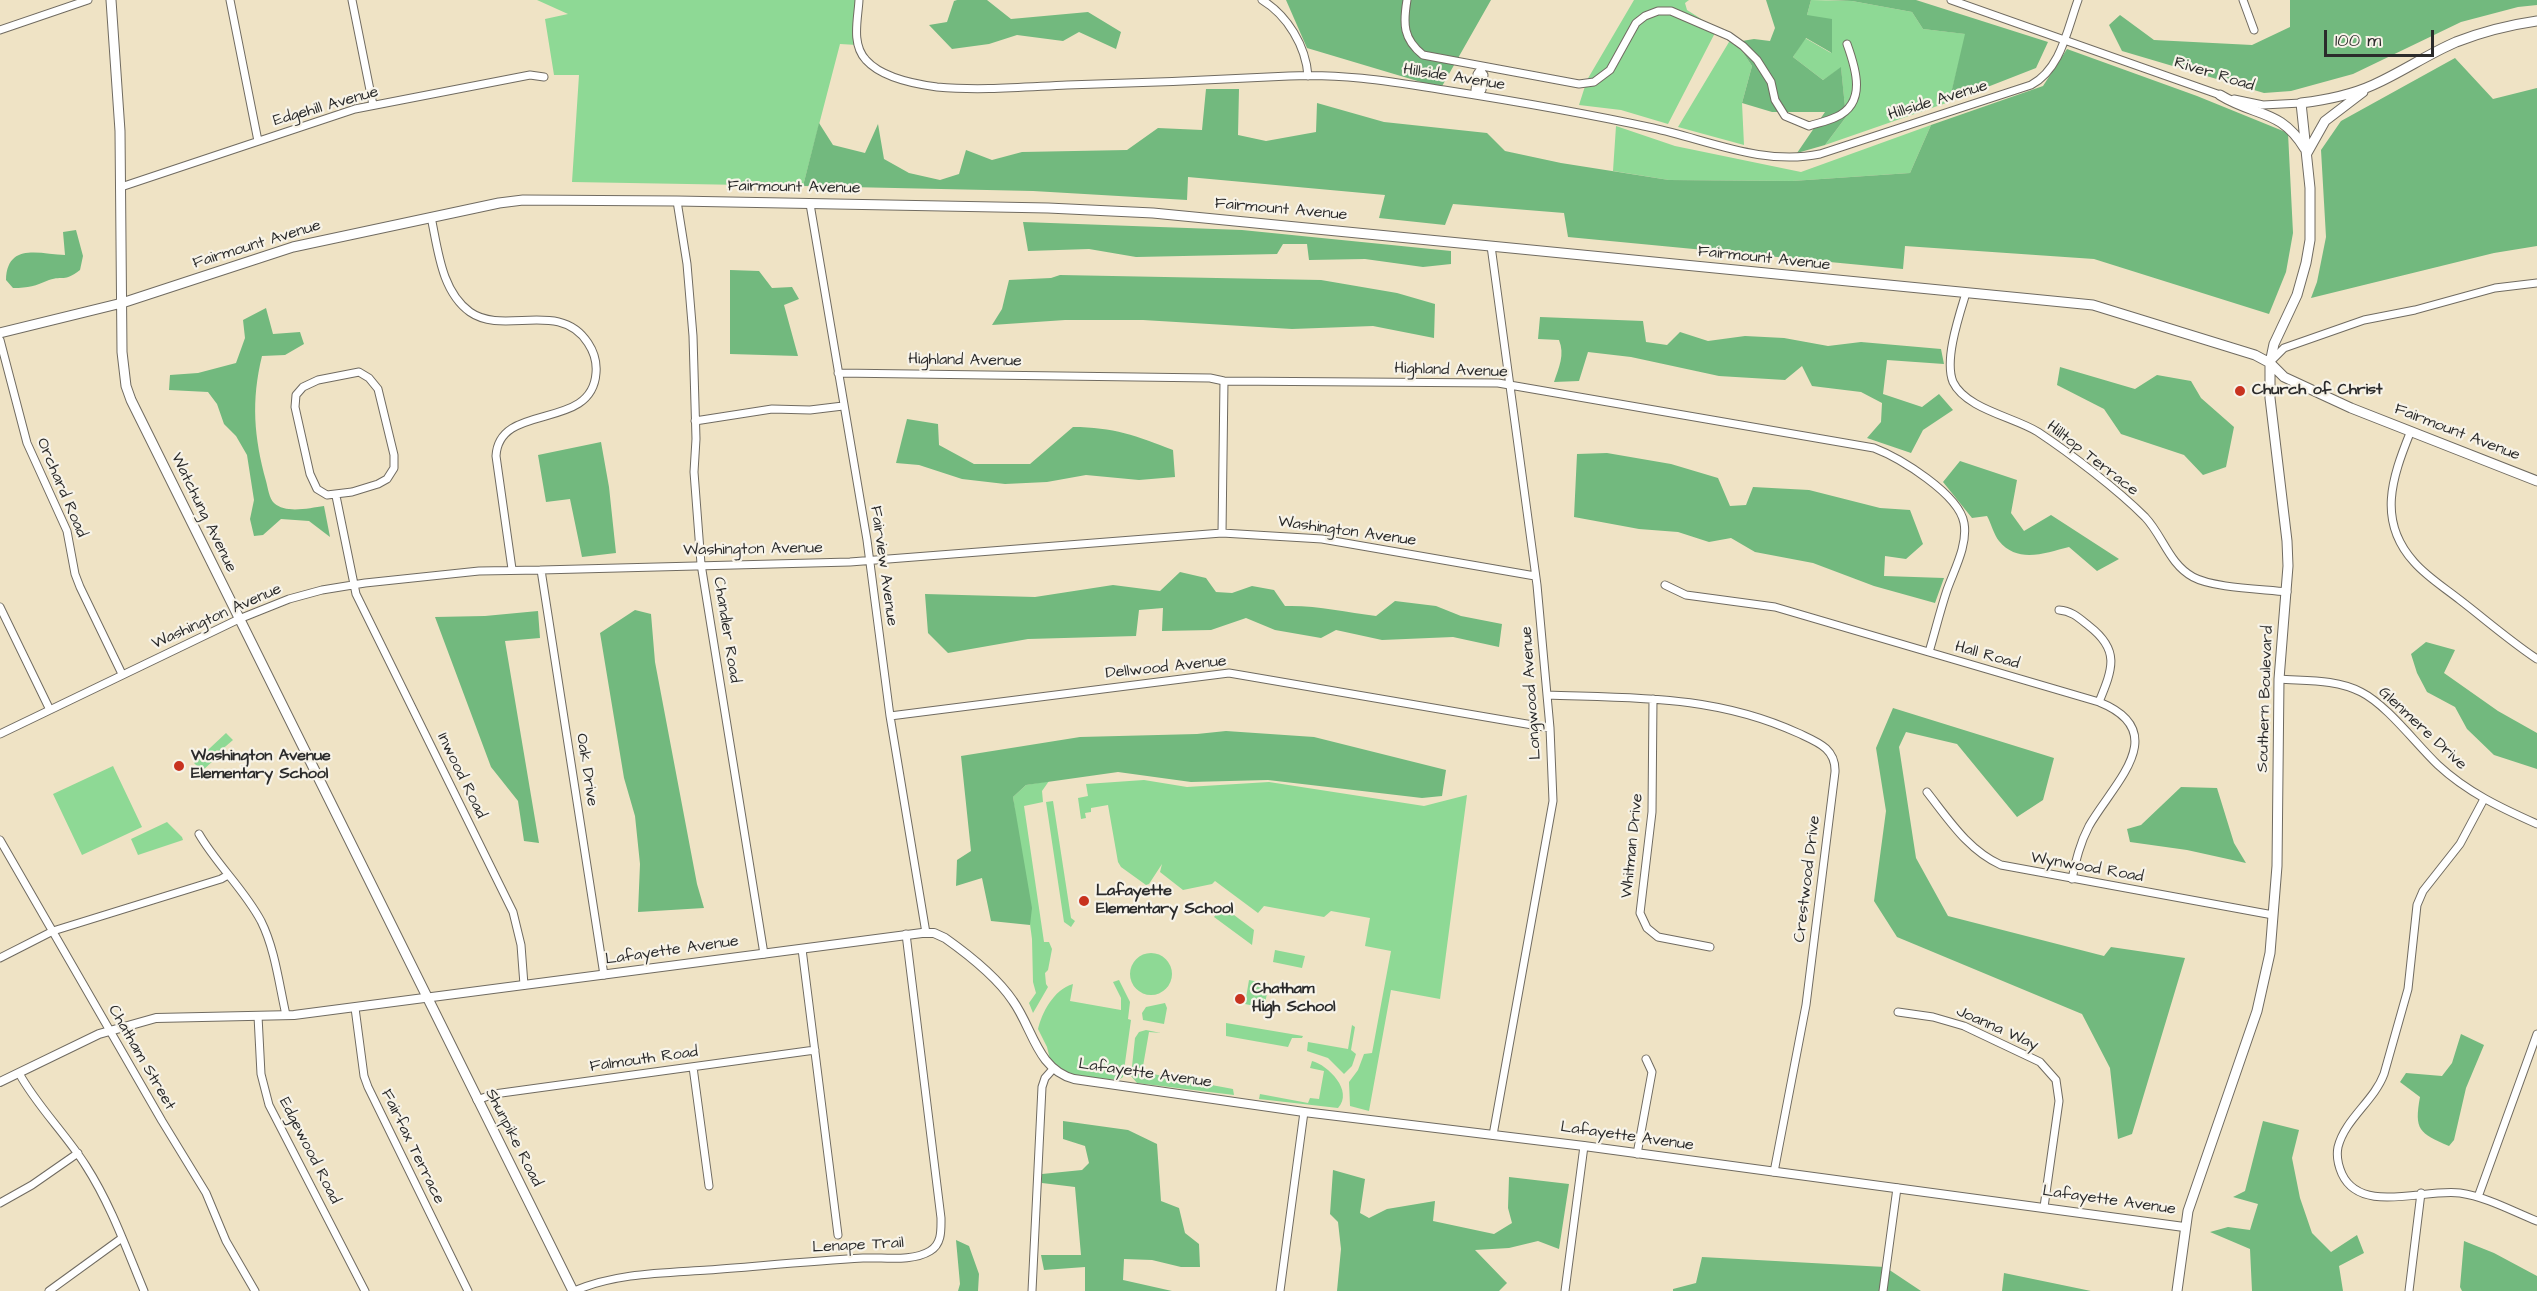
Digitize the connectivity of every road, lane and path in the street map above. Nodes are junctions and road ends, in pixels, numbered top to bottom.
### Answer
1 (88, 0) edge
2 (111, 0) edge
3 (230, 0) edge
4 (352, 0) edge
5 (859, 0) edge
6 (1262, 0) edge
7 (1407, 0) edge
8 (2078, 0) edge
9 (2243, 0) edge
10 (1955, 1) edge
11 (2537, 21) edge
12 (0, 28) edge
13 (2254, 30) dead end
14 (2063, 40) junction
15 (1847, 44) dead end
16 (1481, 69) junction
17 (1308, 76) junction
18 (544, 77) dead end
19 (2373, 85) junction
20 (1477, 94) junction
21 (2220, 95) junction
22 (2301, 103) junction
23 (373, 105) junction
24 (258, 141) junction
25 (2307, 153) junction
26 (122, 187) junction
27 (677, 201) junction
28 (810, 204) junction
29 (431, 217) junction
30 (1491, 246) junction
31 (2537, 283) edge
32 (1966, 293) junction
33 (122, 303) junction
34 (0, 333) edge
35 (0, 340) edge
36 (2270, 363) junction
37 (838, 373) junction
38 (1224, 381) junction
39 (1509, 385) junction
40 (843, 405) junction
41 (695, 421) junction
42 (2410, 433) junction
43 (2537, 481) edge
44 (336, 496) junction
45 (1222, 533) junction
46 (869, 559) junction
47 (701, 564) junction
48 (512, 569) junction
49 (541, 570) junction
50 (1535, 576) junction
51 (354, 584) junction
52 (1665, 585) dead end
53 (2287, 592) junction
54 (0, 607) edge
55 (2059, 610) dead end
56 (239, 619) junction
57 (1929, 652) junction
58 (2537, 659) edge
59 (122, 674) junction
60 (2279, 680) junction
61 (1547, 695) junction
62 (1653, 699) junction
63 (2099, 702) junction
64 (50, 710) junction
65 (890, 716) junction
66 (1550, 728) junction
67 (0, 734) edge
68 (1927, 792) dead end
69 (2484, 799) junction
70 (2537, 824) edge
71 (199, 834) dead end
72 (0, 840) edge
73 (228, 875) junction
74 (2072, 879) junction
75 (2274, 915) junction
76 (53, 931) junction
77 (926, 933) junction
78 (906, 934) junction
79 (1710, 947) dead end
80 (802, 949) junction
81 (764, 954) junction
82 (0, 958) edge
83 (604, 975) junction
84 (524, 986) junction
85 (427, 999) junction
86 (355, 1008) junction
87 (1898, 1012) dead end
88 (286, 1015) junction
89 (258, 1016) junction
90 (110, 1030) junction
91 (2537, 1035) edge
92 (815, 1050) junction
93 (1646, 1059) dead end
94 (693, 1067) junction
95 (1053, 1069) junction
96 (20, 1073) junction
97 (0, 1082) edge
98 (477, 1100) junction
99 (1304, 1112) junction
100 (1493, 1135) junction
101 (1584, 1146) junction
102 (78, 1154) junction
103 (1637, 1154) junction
104 (1774, 1172) junction
105 (709, 1186) dead end
106 (1897, 1188) junction
107 (2421, 1193) junction
108 (2478, 1197) junction
109 (0, 1203) edge
110 (2044, 1207) junction
111 (2537, 1221) edge
112 (2184, 1227) junction
113 (838, 1234) dead end
114 (122, 1238) junction
115 (49, 1291) edge
116 (144, 1291) edge
117 (255, 1291) edge
118 (365, 1291) edge
119 (468, 1291) edge
120 (573, 1291) edge
121 (1032, 1291) edge
122 (1280, 1291) edge
123 (1565, 1291) edge
124 (1883, 1291) edge
125 (2177, 1291) edge
126 (2409, 1291) edge

1 - 12 street
2 - 26 main road, Watchung Avenue
3 - 24 street
4 - 23 street
5 - 17 street, Hillside Avenue
6 - 17 street
7 - 16 street
8 - 14 street, Hillside Avenue
9 - 13 street
10 - 14 street, River Road
11 - 19 main road, River Road
14 - 20 street, Hillside Avenue
14 - 21 street, River Road
15 - 16 street
16 - 20 street
17 - 20 street, Hillside Avenue
18 - 23 street, Edgehill Avenue
19 - 22 main road, River Road
19 - 25 main road
21 - 22 street, River Road
21 - 25 main road
22 - 25 main road, Southern Boulevard
23 - 24 street, Edgehill Avenue
24 - 26 street, Edgehill Avenue
25 - 36 main road, Southern Boulevard
26 - 33 main road, Watchung Avenue
27 - 28 main road, Fairmount Avenue
27 - 29 main road, Fairmount Avenue
27 - 41 street, Chandler Road
28 - 30 main road, Fairmount Avenue
28 - 37 street, Fairview Avenue
29 - 33 main road, Fairmount Avenue
29 - 48 street
30 - 32 main road, Fairmount Avenue
30 - 39 street, Longwood Avenue
31 - 36 street
32 - 36 main road, Fairmount Avenue
32 - 53 street, Hilltop Terrace
33 - 34 main road, Fairmount Avenue
33 - 56 main road, Watchung Avenue
35 - 59 street, Orchard Road
36 - 42 main road, Fairmount Avenue
36 - 53 main road, Southern Boulevard
37 - 38 street, Highland Avenue
37 - 40 street, Fairview Avenue
38 - 39 street, Highland Avenue
38 - 45 street
39 - 50 street, Longwood Avenue
39 - 57 street, Highland Avenue
40 - 41 street
40 - 46 street, Fairview Avenue
41 - 47 street, Chandler Road
42 - 43 main road, Fairmount Avenue
42 - 58 street
44 - 44 street
44 - 51 street, Inwood Road
45 - 46 street, Washington Avenue
45 - 50 street, Washington Avenue
46 - 47 street, Washington Avenue
46 - 65 street, Fairview Avenue
47 - 49 street, Washington Avenue
47 - 81 street, Chandler Road
48 - 49 street, Washington Avenue
48 - 51 street, Washington Avenue
49 - 83 street, Oak Drive
50 - 61 street, Longwood Avenue
51 - 56 street, Washington Avenue
51 - 84 street, Inwood Road
52 - 57 street, Hall Road
53 - 60 main road, Southern Boulevard
54 - 64 street
55 - 63 street
56 - 59 street, Washington Avenue
56 - 85 main road, Watchung Avenue
57 - 63 street, Hall Road
59 - 64 street, Washington Avenue
60 - 69 street, Glenmere Drive
60 - 75 main road, Southern Boulevard
61 - 62 street, Crestwood Drive
61 - 66 street, Longwood Avenue
62 - 79 street, Whitman Drive
62 - 104 street, Crestwood Drive
63 - 74 street, Hall Road
64 - 67 street, Washington Avenue
65 - 66 street, Dellwood Avenue
65 - 77 street, Fairview Avenue
66 - 100 street, Longwood Avenue
68 - 74 street, Wynwood Road
69 - 70 street, Glenmere Drive
69 - 107 street
71 - 73 street
72 - 76 street, Chatham Street
73 - 76 street
73 - 88 street
74 - 75 street, Wynwood Road
75 - 112 main road, Southern Boulevard
76 - 82 street
76 - 90 street, Chatham Street
77 - 78 street, Lafayette Avenue
77 - 95 street, Lafayette Avenue
78 - 80 street, Lafayette Avenue
78 - 120 street, Lenape Trail
80 - 81 street, Lafayette Avenue
80 - 92 street
81 - 83 street, Lafayette Avenue
83 - 84 street, Lafayette Avenue
84 - 85 street, Lafayette Avenue
85 - 86 street, Lafayette Avenue
85 - 98 main road, Shunpike Road
86 - 88 street, Lafayette Avenue
86 - 119 street, Fairfax Terrace
87 - 110 street, Joanna Way
88 - 89 street, Lafayette Avenue
89 - 90 street, Lafayette Avenue
89 - 118 street, Edgewood Road
90 - 96 street, Lafayette Avenue
90 - 117 street, Chatham Street
91 - 108 street
92 - 94 street, Falmouth Road
92 - 113 street
93 - 103 street
94 - 98 street, Falmouth Road
94 - 105 street
95 - 99 street, Lafayette Avenue
95 - 121 street
96 - 97 street, Lafayette Avenue
96 - 102 street
98 - 120 main road, Shunpike Road
99 - 100 street, Lafayette Avenue
99 - 122 street
100 - 101 street, Lafayette Avenue
101 - 103 street, Lafayette Avenue
101 - 123 street
102 - 109 street
102 - 114 street
103 - 104 street, Lafayette Avenue
104 - 106 street, Lafayette Avenue
106 - 110 street, Lafayette Avenue
106 - 124 street
107 - 108 street
107 - 126 street
108 - 111 street
110 - 112 street, Lafayette Avenue
112 - 125 main road, Southern Boulevard
114 - 115 street
114 - 116 street

